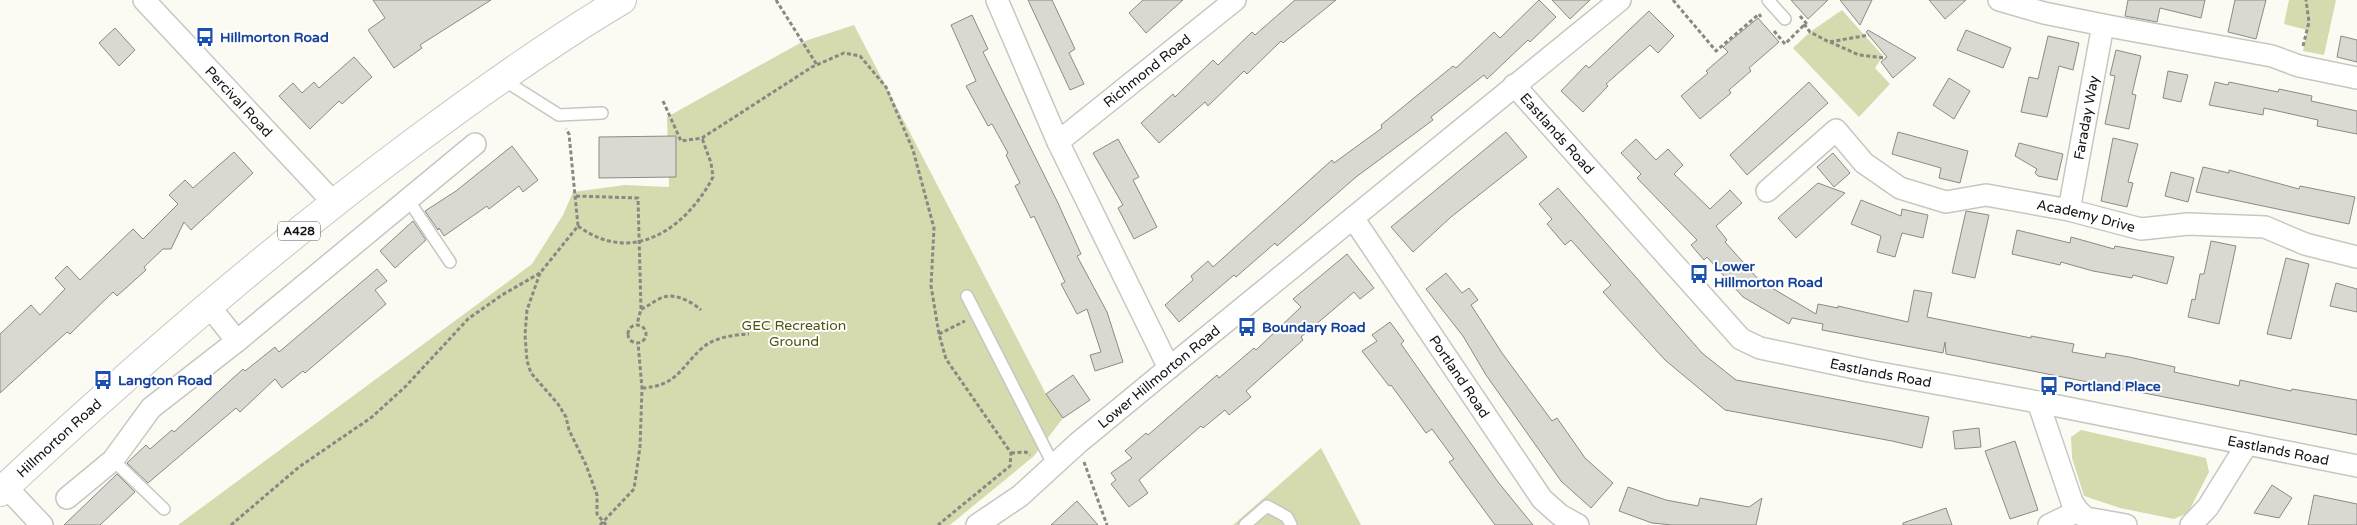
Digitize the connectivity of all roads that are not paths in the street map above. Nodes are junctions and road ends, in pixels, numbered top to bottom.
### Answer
1 (144, 0) edge
2 (622, 0) edge
3 (997, 0) edge
4 (1235, 0) edge
5 (1620, 0) edge
6 (1768, 0) edge
7 (1999, 0) edge
8 (2046, 6) edge
9 (1785, 19) dead end
10 (2103, 25) junction
11 (500, 78) junction
12 (2357, 78) edge
13 (1514, 85) junction
14 (602, 113) dead end
15 (1058, 142) junction
16 (475, 144) dead end
17 (1767, 191) dead end
18 (407, 198) junction
19 (333, 202) junction
20 (2069, 210) junction
21 (1353, 218) junction
22 (2357, 257) edge
23 (450, 262) dead end
24 (968, 296) dead end
25 (209, 306) junction
26 (237, 340) junction
27 (1169, 368) junction
28 (2038, 402) junction
29 (2247, 444) junction
30 (113, 460) junction
31 (1053, 464) junction
32 (2357, 466) edge
33 (3, 490) edge
34 (67, 498) dead end
35 (164, 509) dead end
36 (2078, 511) junction
37 (42, 525) edge
38 (977, 525) edge
39 (1245, 525) edge
40 (1291, 525) edge
41 (1578, 525) edge
42 (2049, 525) edge
43 (2126, 525) edge
44 (2191, 525) edge

1 - 19 street, Percival Road
2 - 11 highway, Hillmorton Road / A428
3 - 15 street
4 - 15 street, Richmond Road
5 - 13 street, Lower Hillmorton Road
6 - 9 lane
7 - 8 street
8 - 10 street
10 - 12 street
10 - 20 street, Faraday Way
11 - 14 lane
11 - 19 highway, Hillmorton Road / A428
13 - 21 street, Lower Hillmorton Road
13 - 28 street, Eastlands Road
15 - 27 street
16 - 18 street
17 - 20 street, Academy Drive
18 - 23 lane
18 - 26 street
19 - 25 highway, Hillmorton Road / A428
20 - 22 street, Academy Drive
21 - 27 street, Lower Hillmorton Road
21 - 41 street, Portland Road
24 - 31 lane
25 - 26 street
25 - 33 highway, Hillmorton Road / A428
26 - 30 street
27 - 31 street, Lower Hillmorton Road
28 - 29 street, Eastlands Road
28 - 36 street
29 - 32 street, Eastlands Road
29 - 44 street
30 - 34 street
30 - 35 lane
31 - 38 street, Lower Hillmorton Road
33 - 37 street
36 - 42 street
36 - 43 street
39 - 40 lane

